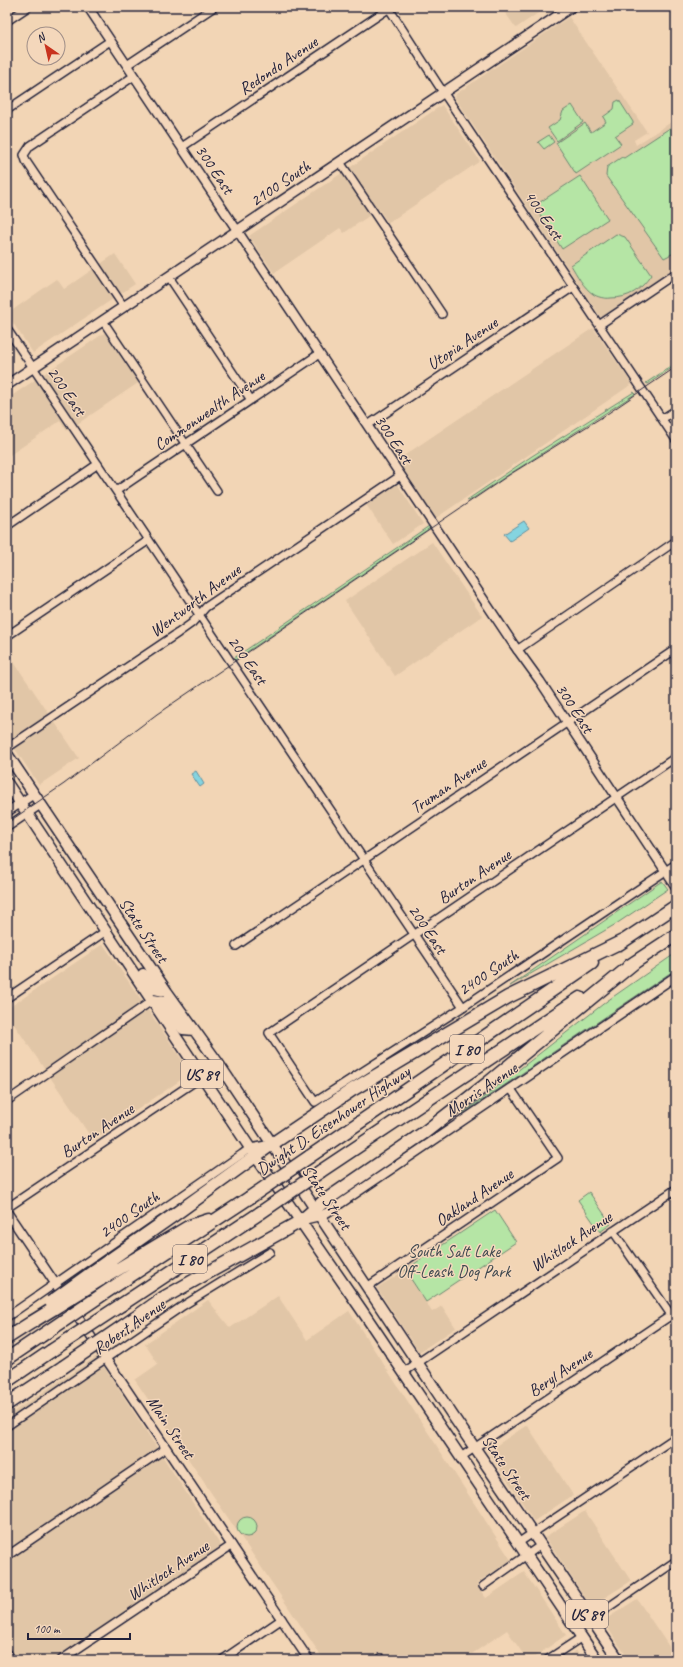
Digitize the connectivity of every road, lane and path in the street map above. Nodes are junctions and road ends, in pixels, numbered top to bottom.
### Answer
1 (28, 7) edge
2 (88, 7) edge
3 (214, 7) edge
4 (571, 7) edge
5 (389, 8) edge
6 (7, 21) edge
7 (110, 41) junction
8 (127, 65) junction
9 (134, 76) junction
10 (443, 93) junction
11 (7, 110) edge
12 (182, 147) junction
13 (340, 162) junction
14 (238, 231) junction
15 (676, 274) edge
16 (169, 277) junction
17 (573, 287) junction
18 (124, 307) junction
19 (442, 314) dead end
20 (103, 321) junction
21 (599, 325) junction
22 (7, 329) edge
23 (319, 354) junction
24 (34, 368) junction
25 (7, 385) edge
26 (251, 400) junction
27 (676, 410) edge
28 (662, 419) junction
29 (368, 425) junction
30 (676, 440) edge
31 (186, 444) junction
32 (98, 464) junction
33 (400, 476) junction
34 (116, 491) junction
35 (217, 491) dead end
36 (7, 526) edge
37 (149, 540) junction
38 (676, 541) edge
39 (199, 615) junction
40 (7, 636) edge
41 (676, 649) edge
42 (517, 650) junction
43 (567, 723) junction
44 (7, 748) edge
45 (7, 754) edge
46 (676, 757) edge
47 (7, 782) edge
48 (34, 794) junction
49 (616, 798) junction
50 (20, 803) junction
51 (41, 804) junction
52 (7, 812) edge
53 (28, 813) junction
54 (7, 827) edge
55 (364, 860) junction
56 (676, 864) edge
57 (665, 871) junction
58 (676, 887) edge
59 (676, 906) edge
60 (106, 931) junction
61 (414, 935) junction
62 (675, 935) edge
63 (625, 940) junction
64 (236, 946) dead end
65 (635, 962) junction
66 (135, 973) junction
67 (676, 976) edge
68 (167, 992) junction
69 (7, 998) edge
70 (153, 1000) junction
71 (463, 1007) junction
72 (194, 1030) junction
73 (203, 1076) junction
74 (511, 1089) junction
75 (7, 1101) edge
76 (315, 1102) joint
77 (272, 1144) junction
78 (253, 1152) junction
79 (676, 1189) edge
80 (7, 1208) edge
81 (7, 1212) edge
82 (318, 1213) junction
83 (221, 1216) junction
84 (301, 1221) junction
85 (613, 1231) junction
86 (270, 1252) dead end
87 (97, 1275) junction
88 (56, 1284) junction
89 (367, 1287) junction
90 (673, 1314) edge
91 (7, 1317) edge
92 (676, 1322) edge
93 (7, 1336) edge
94 (7, 1359) edge
95 (106, 1359) junction
96 (418, 1363) junction
97 (404, 1372) junction
98 (7, 1381) edge
99 (7, 1404) edge
100 (7, 1426) edge
101 (676, 1437) edge
102 (166, 1448) junction
103 (475, 1448) junction
104 (461, 1457) junction
105 (533, 1534) junction
106 (518, 1543) junction
107 (232, 1545) junction
108 (541, 1545) junction
109 (527, 1555) junction
110 (7, 1556) edge
111 (676, 1561) edge
112 (483, 1586) dead end
113 (282, 1619) junction
114 (590, 1619) junction
115 (582, 1636) junction
116 (7, 1653) edge
117 (11, 1660) edge
118 (62, 1660) edge
119 (222, 1660) edge
120 (309, 1660) edge
121 (547, 1660) edge
122 (597, 1660) edge
123 (618, 1660) edge

1 - 6 street
2 - 7 street, 300 East
3 - 8 street
4 - 10 main road, 2100 South
5 - 10 street, 400 East
5 - 12 street, Redondo Avenue
7 - 8 street, 300 East
7 - 11 street
8 - 9 street, 300 East
9 - 12 street, 300 East
9 - 18 street
10 - 13 main road, 2100 South
10 - 17 street, 400 East
12 - 14 street, 300 East
13 - 14 main road, 2100 South
13 - 19 street
14 - 16 main road, 2100 South
14 - 23 street, 300 East
15 - 21 street
16 - 18 main road, 2100 South
16 - 26 street
17 - 21 street, 400 East
17 - 29 street, Utopia Avenue
18 - 20 main road, 2100 South
20 - 24 main road, 2100 South
20 - 31 street
21 - 28 street, 400 East
22 - 24 street, 200 East
23 - 26 street, Commonwealth Avenue
23 - 29 street, 300 East
24 - 25 main road, 2100 South
24 - 32 street, 200 East
26 - 31 street, Commonwealth Avenue
27 - 28 street
28 - 30 street, 400 East
29 - 33 street, 300 East
31 - 34 street, Commonwealth Avenue
31 - 35 street
32 - 34 street, 200 East
32 - 36 street
33 - 39 street, Wentworth Avenue
33 - 42 street, 300 East
34 - 37 street, 200 East
37 - 39 street, 200 East
37 - 40 street
38 - 42 street
39 - 44 street, Wentworth Avenue
39 - 55 street, 200 East
41 - 43 street, Truman Avenue
42 - 43 street, 300 East
43 - 49 street, 300 East
43 - 55 street, Truman Avenue
45 - 48 main road, State Street / US 89
46 - 49 street, Burton Avenue
47 - 50 main road, State Street / US 89
48 - 50 street
48 - 51 main road, State Street / US 89
49 - 57 street, 300 East
49 - 61 street, Burton Avenue
50 - 52 street
50 - 53 main road, State Street / US 89
51 - 53 street
51 - 68 main road, State Street / US 89
53 - 54 street
53 - 60 main road, State Street / US 89
55 - 61 street, 200 East
55 - 64 street, Truman Avenue
56 - 57 street, 2400 South
57 - 58 street, 300 East
57 - 71 street, 2400 South
59 - 63 highway, Dwight D. Eisenhower Highway / I 80
60 - 66 main road, State Street / US 89
60 - 69 street
61 - 71 street, 200 East
61 - 76 street, Burton Avenue
62 - 65 highway, Dwight D. Eisenhower Highway / I 80
63 - 77 highway
63 - 83 highway, Dwight D. Eisenhower Highway / I 80, bridge
65 - 82 highway
65 - 98 highway, Dwight D. Eisenhower Highway / I 80, bridge
66 - 68 main road
66 - 70 main road, State Street / US 89
67 - 74 street, Morris Avenue
68 - 72 main road, State Street / US 89
70 - 72 main road
70 - 73 main road, State Street / US 89
70 - 75 street
71 - 76 street, 2400 South
72 - 77 main road, State Street / US 89
73 - 78 main road, State Street / US 89
73 - 80 street, Burton Avenue
74 - 82 street, Morris Avenue
74 - 89 street, Oakland Avenue
77 - 78 highway
77 - 82 main road, State Street / US 89
78 - 84 main road, State Street / US 89
78 - 87 highway
78 - 88 street, 2400 South
79 - 85 street, Whitlock Avenue
81 - 88 street, Main Street
82 - 84 highway
82 - 89 main road, State Street / US 89
83 - 87 highway
83 - 94 highway, Dwight D. Eisenhower Highway / I 80, bridge
84 - 97 main road, State Street / US 89
84 - 99 highway, bridge
85 - 90 street
85 - 96 street, Whitlock Avenue
86 - 95 street, Robert Avenue
87 - 93 highway, bridge
88 - 91 street, 2400 South
88 - 95 street, Main Street
89 - 96 main road, State Street / US 89
90 - 92 street
90 - 103 street, Beryl Avenue
95 - 100 street, Robert Avenue
95 - 102 street, Main Street
96 - 97 street, Whitlock Avenue
96 - 103 main road, State Street / US 89
97 - 104 main road, State Street / US 89
101 - 105 street
102 - 107 street, Main Street
102 - 110 street
103 - 104 street, Beryl Avenue
103 - 105 main road, State Street / US 89
104 - 106 main road, State Street / US 89
105 - 106 street
105 - 108 main road, State Street / US 89
106 - 109 main road, State Street / US 89
107 - 113 street, Main Street
107 - 118 street, Whitlock Avenue
108 - 109 street
108 - 114 main road, State Street / US 89
109 - 112 street
109 - 115 main road, State Street / US 89
111 - 114 street
113 - 119 street
113 - 120 street, Main Street
114 - 123 main road, State Street / US 89
115 - 121 street
115 - 122 main road, State Street / US 89
116 - 117 street

